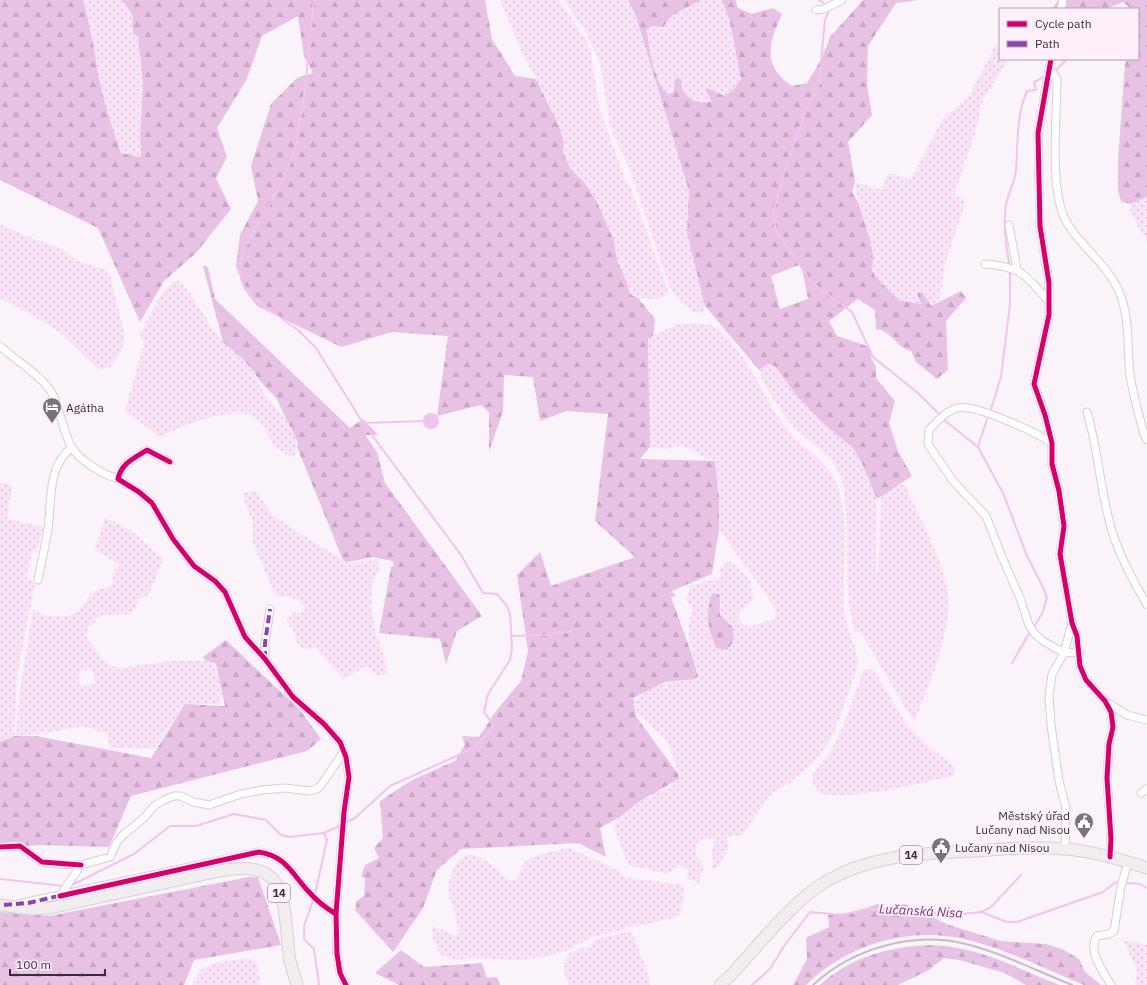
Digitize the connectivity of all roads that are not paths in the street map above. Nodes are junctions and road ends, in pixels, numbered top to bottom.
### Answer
1 (842, 0) edge
2 (816, 10) dead end
3 (1051, 60) edge
4 (1050, 68) junction
5 (1009, 225) dead end
6 (985, 264) dead end
7 (1017, 269) junction
8 (1049, 302) junction
9 (0, 346) edge
10 (1088, 412) dead end
11 (1147, 440) edge
12 (1052, 443) junction
13 (71, 448) junction
14 (170, 462) dead end
15 (118, 479) junction
16 (38, 580) dead end
17 (1147, 606) edge
18 (270, 609) dead end
19 (1072, 623) junction
20 (1078, 652) junction
21 (1064, 653) junction
22 (265, 659) junction
23 (1105, 701) junction
24 (1147, 720) edge
25 (344, 751) junction
26 (0, 846) edge
27 (1065, 849) junction
28 (1110, 857) junction
29 (1128, 862) junction
30 (80, 865) junction
31 (1147, 868) edge
32 (60, 896) junction
33 (2, 905) edge
34 (336, 914) junction
35 (298, 985) edge
36 (346, 985) edge
37 (720, 985) edge
38 (1111, 985) edge

1 - 2 street
3 - 4 street
4 - 8 street
4 - 11 street
5 - 7 street
6 - 7 street
7 - 8 street
8 - 12 street
9 - 13 street
10 - 17 street
12 - 19 street
12 - 21 street
13 - 15 street
13 - 16 street
14 - 15 street
15 - 22 street
18 - 22 street
19 - 20 street
19 - 21 street
20 - 21 street
20 - 23 street
21 - 27 street
22 - 25 street
23 - 24 street
23 - 28 street
25 - 30 street
25 - 34 street
26 - 30 street
27 - 28 main road, 14
27 - 37 main road, 14
28 - 29 main road, 14
29 - 31 main road, 14
29 - 38 street
30 - 32 street
32 - 33 street
32 - 34 street
33 - 35 main road, 14
34 - 36 street

